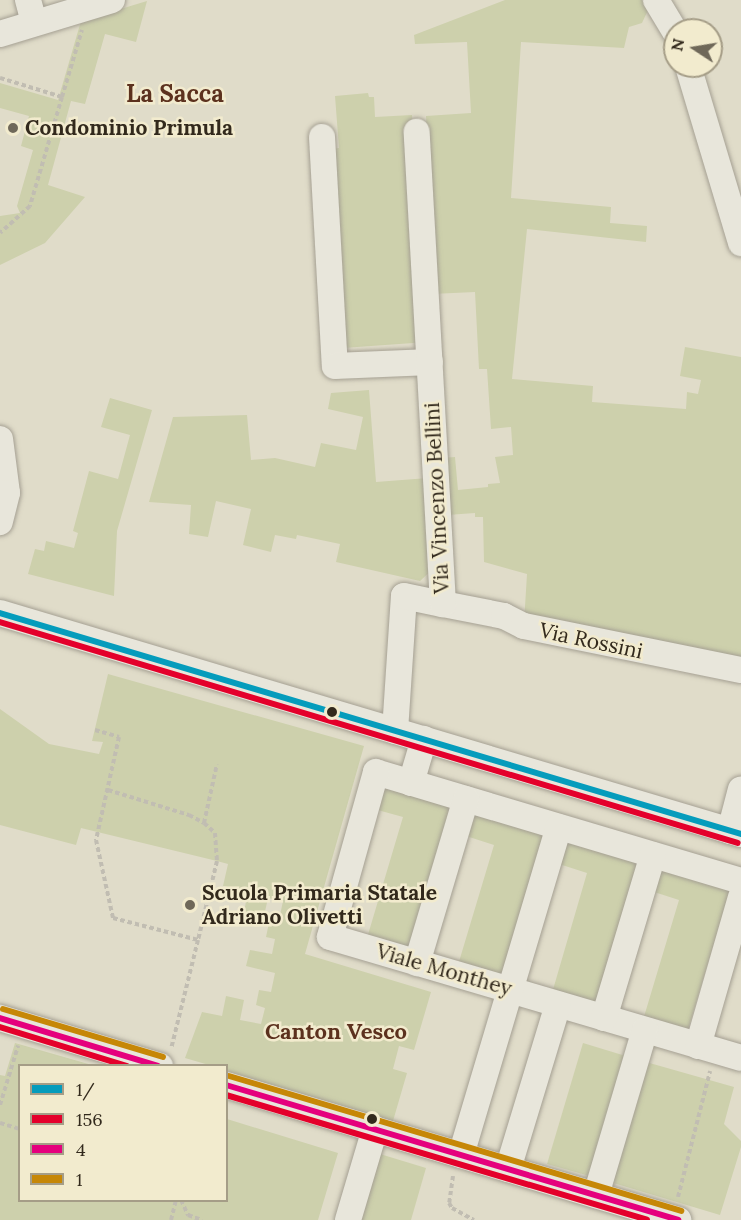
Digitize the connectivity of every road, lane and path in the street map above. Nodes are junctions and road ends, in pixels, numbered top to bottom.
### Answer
1 (656, 0) edge
2 (100, 3) edge
3 (31, 11) edge
4 (667, 18) edge
5 (0, 34) edge
6 (0, 78) edge
7 (692, 78) edge
8 (62, 97) junction
9 (417, 132) dead end
10 (322, 137) dead end
11 (0, 233) edge
12 (741, 243) edge
13 (430, 362) junction
14 (0, 439) edge
15 (0, 522) edge
16 (443, 604) junction
17 (0, 613) edge
18 (741, 670) edge
19 (95, 730) dead end
20 (395, 731) junction
21 (424, 739) junction
22 (217, 764) dead end
23 (411, 783) junction
24 (741, 789) edge
25 (108, 790) junction
26 (466, 799) junction
27 (204, 823) junction
28 (559, 827) junction
29 (736, 832) edge
30 (653, 855) junction
31 (741, 881) edge
32 (741, 897) edge
33 (198, 940) junction
34 (417, 963) junction
35 (510, 990) junction
36 (558, 1004) junction
37 (0, 1018) edge
38 (604, 1018) junction
39 (24, 1025) junction
40 (645, 1030) junction
41 (706, 1048) junction
42 (165, 1059) edge
43 (741, 1059) edge
44 (228, 1086) edge
45 (0, 1105) edge
46 (0, 1123) edge
47 (18, 1128) edge
48 (375, 1129) junction
49 (457, 1165) junction
50 (508, 1169) junction
51 (596, 1195) junction
52 (176, 1202) edge
53 (182, 1202) edge
54 (676, 1219) edge
55 (171, 1220) edge
56 (202, 1220) edge
57 (348, 1220) edge
58 (474, 1220) edge

1 - 4 street
2 - 3 street
2 - 8 path
3 - 5 street
6 - 8 path
7 - 12 street
8 - 11 path
9 - 13 street, Via Vincenzo Bellini
10 - 13 street
13 - 16 street, Via Vincenzo Bellini
14 - 15 street
16 - 18 street, Via Rossini
16 - 20 street, Via Vincenzo Bellini
17 - 20 street
19 - 25 path
20 - 21 street
21 - 23 street
21 - 29 street
22 - 27 path
23 - 26 street, Viale Monthey
23 - 34 street, Viale Monthey
24 - 29 street
25 - 27 path
25 - 33 path
26 - 28 street, Viale Monthey
26 - 34 street
27 - 33 path
28 - 30 street, Viale Monthey
28 - 35 street
30 - 31 street, Viale Monthey
30 - 38 street
32 - 41 street
33 - 42 path
34 - 35 street, Viale Monthey
35 - 36 street, Viale Monthey
35 - 49 street
36 - 38 street, Viale Monthey
36 - 50 street
37 - 39 street
38 - 40 street, Viale Monthey
39 - 42 street
39 - 45 path
40 - 41 street, Viale Monthey
40 - 51 street
41 - 43 street, Viale Monthey
41 - 54 path
44 - 48 street
46 - 47 path
48 - 49 street
48 - 57 street
49 - 50 street
49 - 58 path
50 - 51 street
51 - 54 street
52 - 55 path
53 - 56 path

